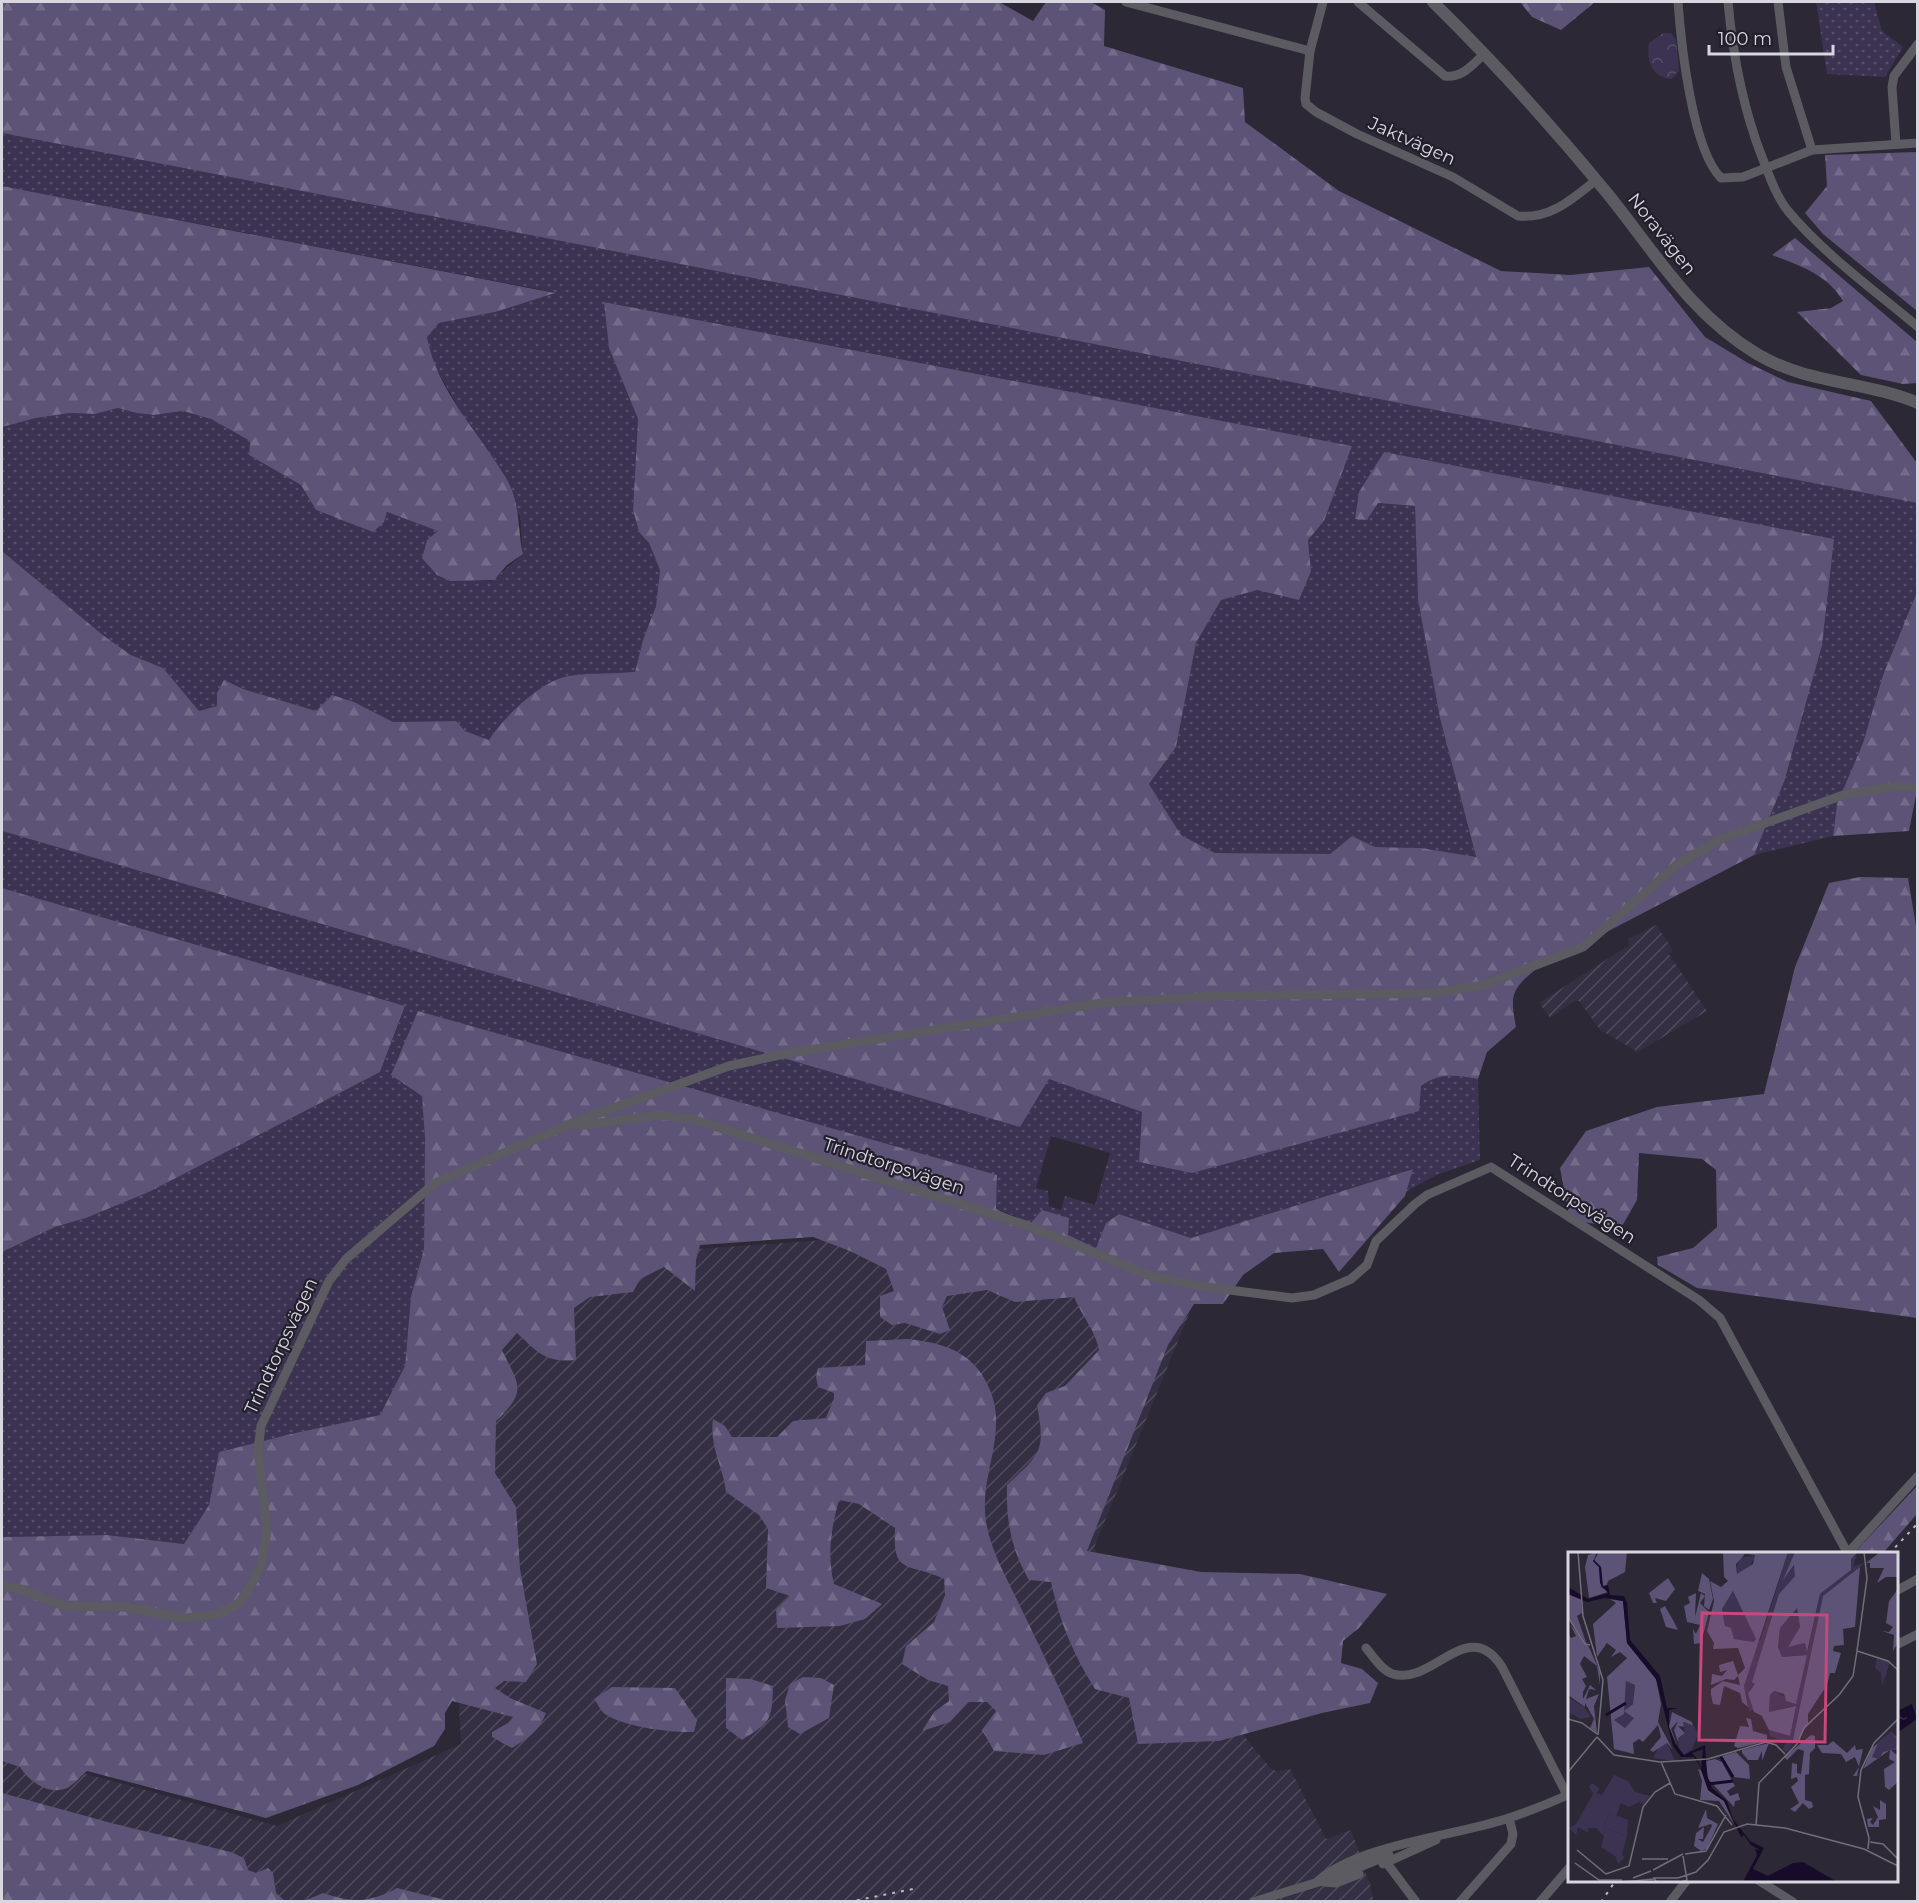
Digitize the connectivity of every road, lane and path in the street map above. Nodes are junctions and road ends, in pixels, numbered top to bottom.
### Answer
1 (1126, 2) edge
2 (1323, 2) edge
3 (1358, 2) edge
4 (1433, 2) edge
5 (1678, 2) edge
6 (1728, 2) edge
7 (1778, 2) edge
8 (1917, 44) edge
9 (1310, 51) junction
10 (1485, 53) junction
11 (1917, 143) edge
12 (1896, 144) junction
13 (1812, 150) junction
14 (1766, 167) junction
15 (1596, 180) junction
16 (1917, 327) edge
17 (1917, 403) edge
18 (1917, 787) edge
19 (570, 1124) junction
20 (1917, 1476) edge
21 (1847, 1552) edge
22 (1849, 1552) edge
23 (1917, 1580) edge
24 (2, 1586) edge
25 (1898, 1591) edge
26 (1917, 1634) edge
27 (1898, 1644) edge
28 (1366, 1648) dead end
29 (1568, 1795) edge
30 (1509, 1818) junction
31 (1455, 1832) junction
32 (1386, 1862) junction
33 (1362, 1866) junction
34 (1568, 1868) edge
35 (1686, 1882) edge
36 (1760, 1882) edge
37 (1253, 1902) edge
38 (1416, 1902) edge
39 (1460, 1902) edge
40 (1539, 1902) edge
41 (1670, 1902) edge
42 (1793, 1902) edge

1 - 9 street
2 - 9 street, Jaktvägen
3 - 10 street
4 - 10 street, Noravägen
5 - 14 street
6 - 14 street
7 - 13 street
8 - 12 street
9 - 15 street, Jaktvägen
10 - 15 street, Noravägen
11 - 12 street
12 - 13 street
13 - 14 street
14 - 16 street
15 - 17 street, Noravägen
18 - 19 street
19 - 21 street, Trindtorpsvägen
19 - 24 street, Trindtorpsvägen
20 - 22 street
23 - 25 street
26 - 27 street
28 - 29 street
29 - 30 street
30 - 31 street
30 - 39 street
31 - 32 street
31 - 33 street
32 - 33 street
32 - 38 street
33 - 37 street
34 - 40 street
35 - 41 street
36 - 42 street

